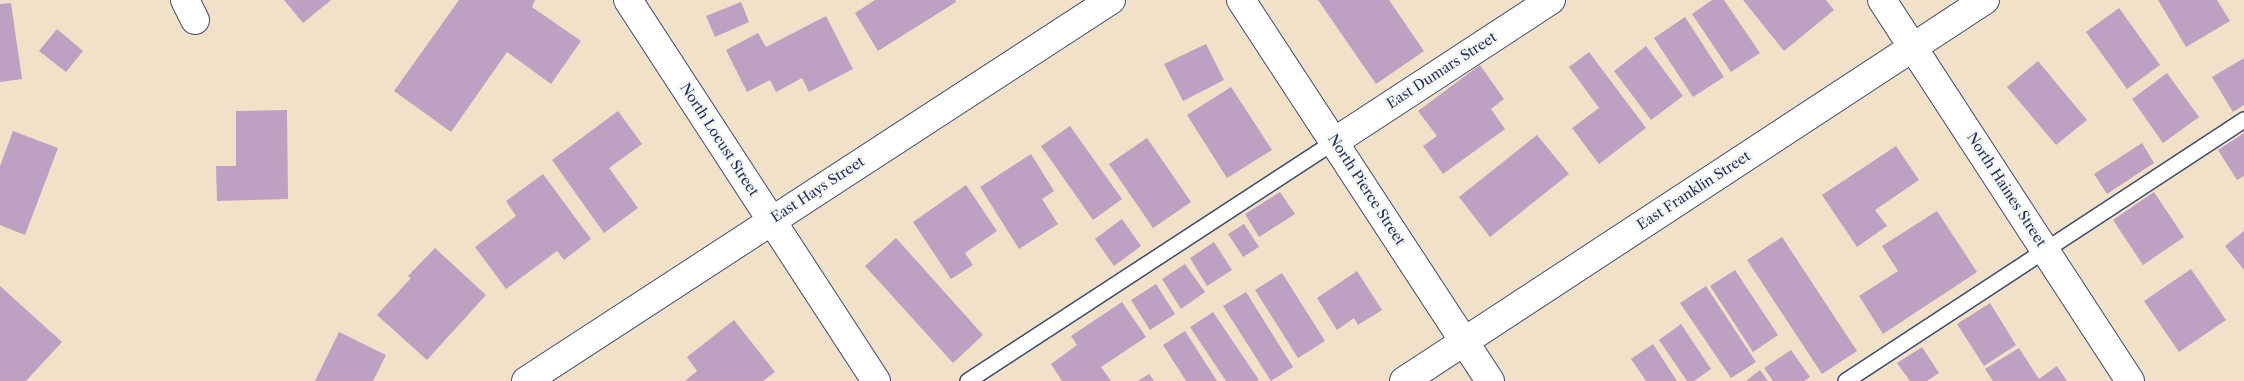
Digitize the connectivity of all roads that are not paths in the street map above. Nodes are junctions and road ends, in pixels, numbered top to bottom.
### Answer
1 (628, 0) edge
2 (1111, 0) edge
3 (1241, 0) edge
4 (1551, 0) edge
5 (1882, 0) edge
6 (1985, 0) edge
7 (1913, 47) junction
8 (2244, 120) edge
9 (1334, 142) junction
10 (771, 221) junction
11 (2045, 251) junction
12 (1464, 342) junction
13 (526, 381) edge
14 (876, 381) edge
15 (968, 381) edge
16 (1404, 381) edge
17 (1490, 381) edge
18 (1846, 381) edge
19 (2130, 381) edge

1 - 10 street, North Locust Street
2 - 10 street, East Hays Street
3 - 9 street, North Pierce Street
4 - 9 street, East Dumars Street
5 - 7 street, North Haines Street
6 - 7 street, East Franklin Street
7 - 11 street, North Haines Street
7 - 12 street, East Franklin Street
8 - 11 lane
9 - 12 street, North Pierce Street
9 - 15 lane
10 - 13 street, East Hays Street
10 - 14 street, North Locust Street
11 - 18 lane
11 - 19 street, North Haines Street
12 - 16 street, East Franklin Street
12 - 17 street, North Pierce Street

